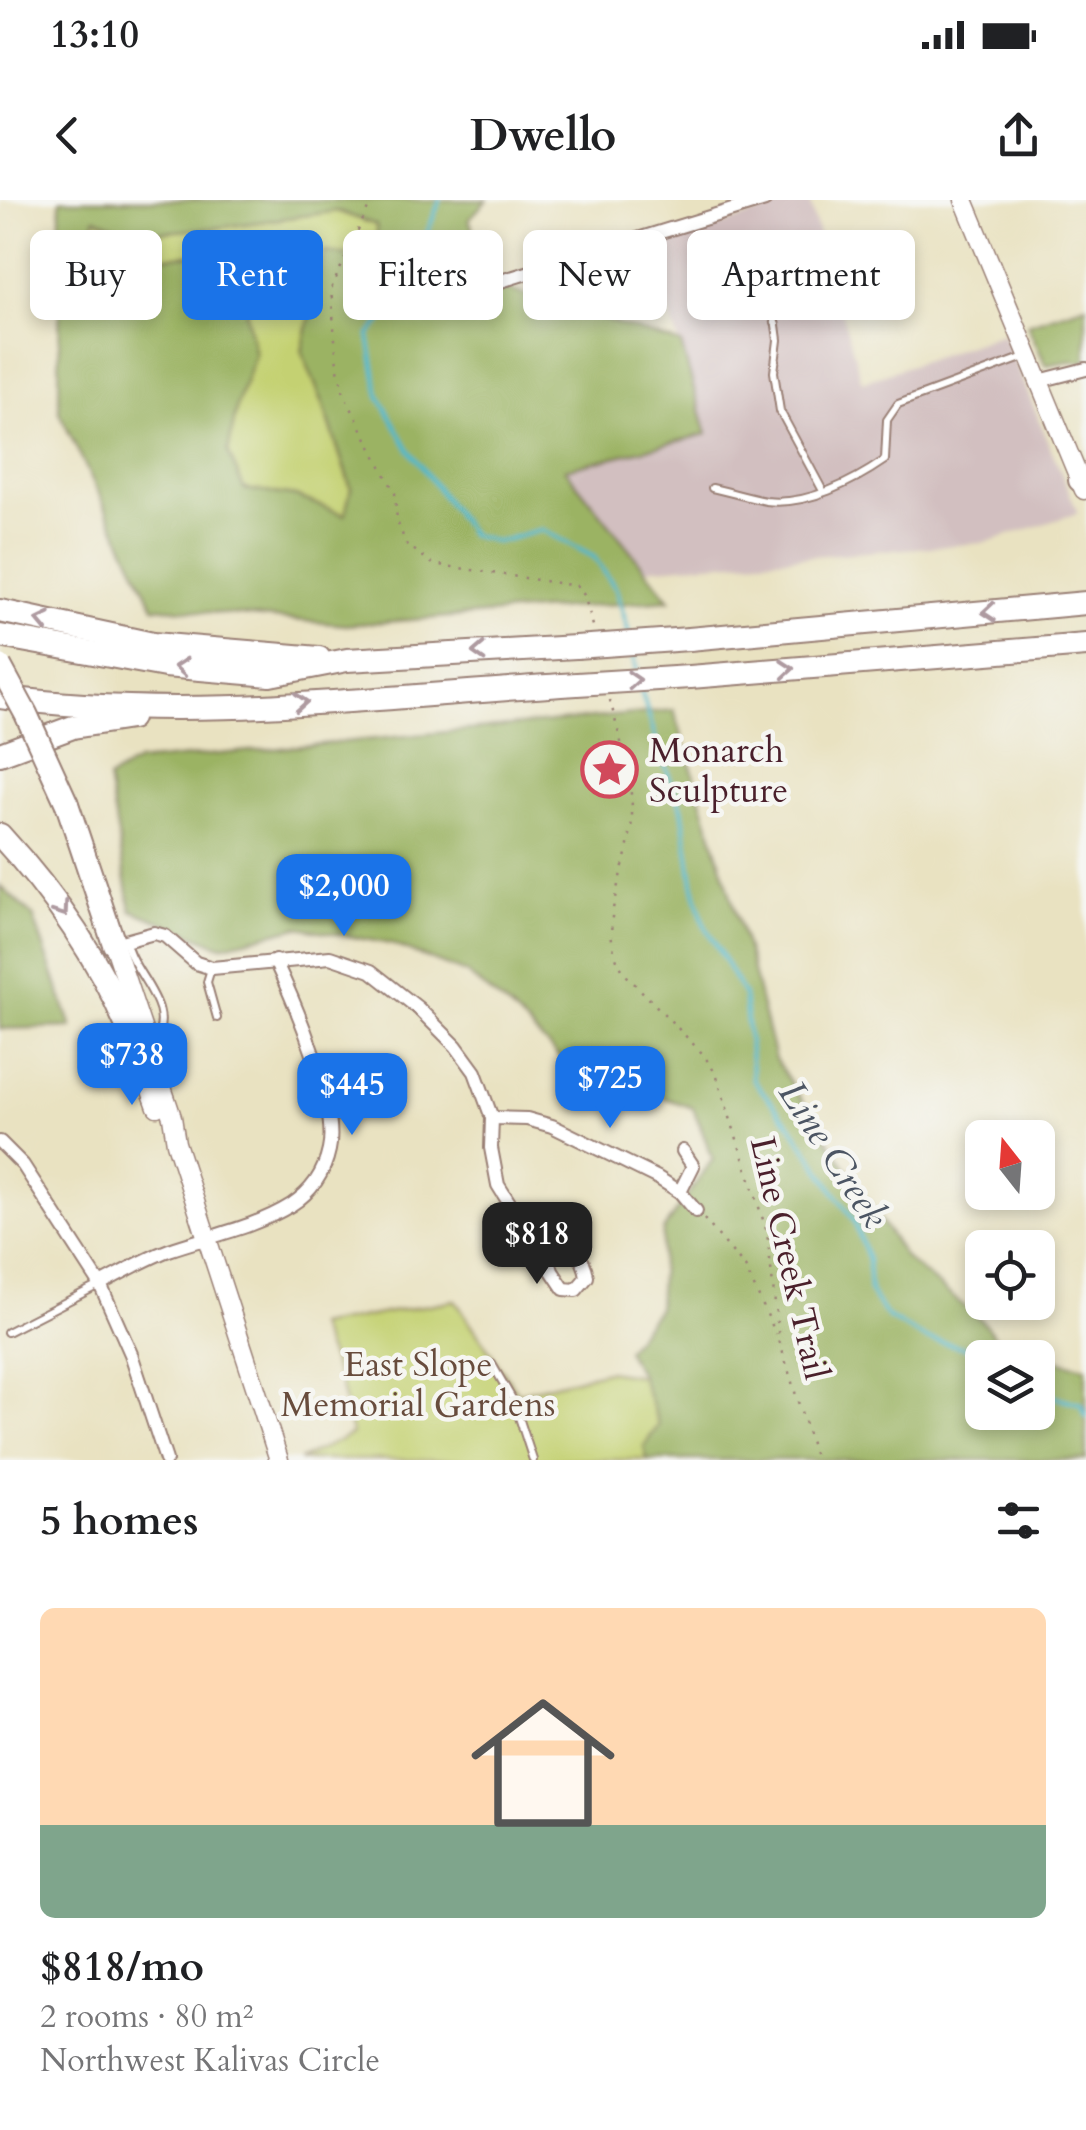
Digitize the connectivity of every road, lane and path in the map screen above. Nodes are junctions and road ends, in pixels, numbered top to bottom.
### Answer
1 (372, 200) edge
2 (765, 200) edge
3 (964, 200) edge
4 (503, 280) edge
5 (774, 320) edge
6 (1028, 356) junction
7 (1086, 368) edge
8 (1039, 381) junction
9 (1084, 487) edge
10 (712, 488) dead end
11 (822, 491) junction
12 (1086, 603) edge
13 (0, 611) edge
14 (0, 636) edge
15 (1086, 644) edge
16 (587, 645) junction
17 (347, 660) junction
18 (0, 666) edge
19 (609, 695) dead end
20 (0, 697) edge
21 (204, 708) junction
22 (0, 754) edge
23 (0, 834) edge
24 (120, 942) junction
25 (275, 962) junction
26 (212, 968) junction
27 (218, 1018) dead end
28 (143, 1049) junction
29 (492, 1118) junction
30 (0, 1142) edge
31 (683, 1152) dead end
32 (680, 1192) junction
33 (696, 1211) joint
34 (542, 1234) junction
35 (208, 1239) junction
36 (100, 1284) junction
37 (7, 1332) dead end
38 (779, 1340) junction
39 (492, 1364) dead end
40 (166, 1460) edge
41 (279, 1460) edge
42 (534, 1460) edge
43 (816, 1460) edge

1 - 16 path
2 - 4 street
3 - 6 main road
5 - 11 lane
6 - 8 main road
6 - 11 lane
7 - 8 street
8 - 9 main road
10 - 11 lane
12 -> 16 highway, bridge
17 -> 13 highway
17 -> 14 highway
21 -> 15 highway, bridge
16 -> 17 highway
18 - 24 highway, bridge
19 - 38 path, Line Creek Trail
20 - 21 highway
21 - 22 highway
23 -> 28 highway
24 - 26 street
24 - 28 main road
25 - 26 street
25 - 29 street
25 - 35 street
26 - 27 lane
28 - 35 main road
29 - 32 street
29 - 34 street
30 - 36 street
31 - 32 street
32 - 33 street
33 - 38 path
34 - 34 street
35 - 36 street
35 - 41 main road
36 - 37 lane
36 - 40 street
38 - 43 path, Line Creek Trail
39 - 42 lane

